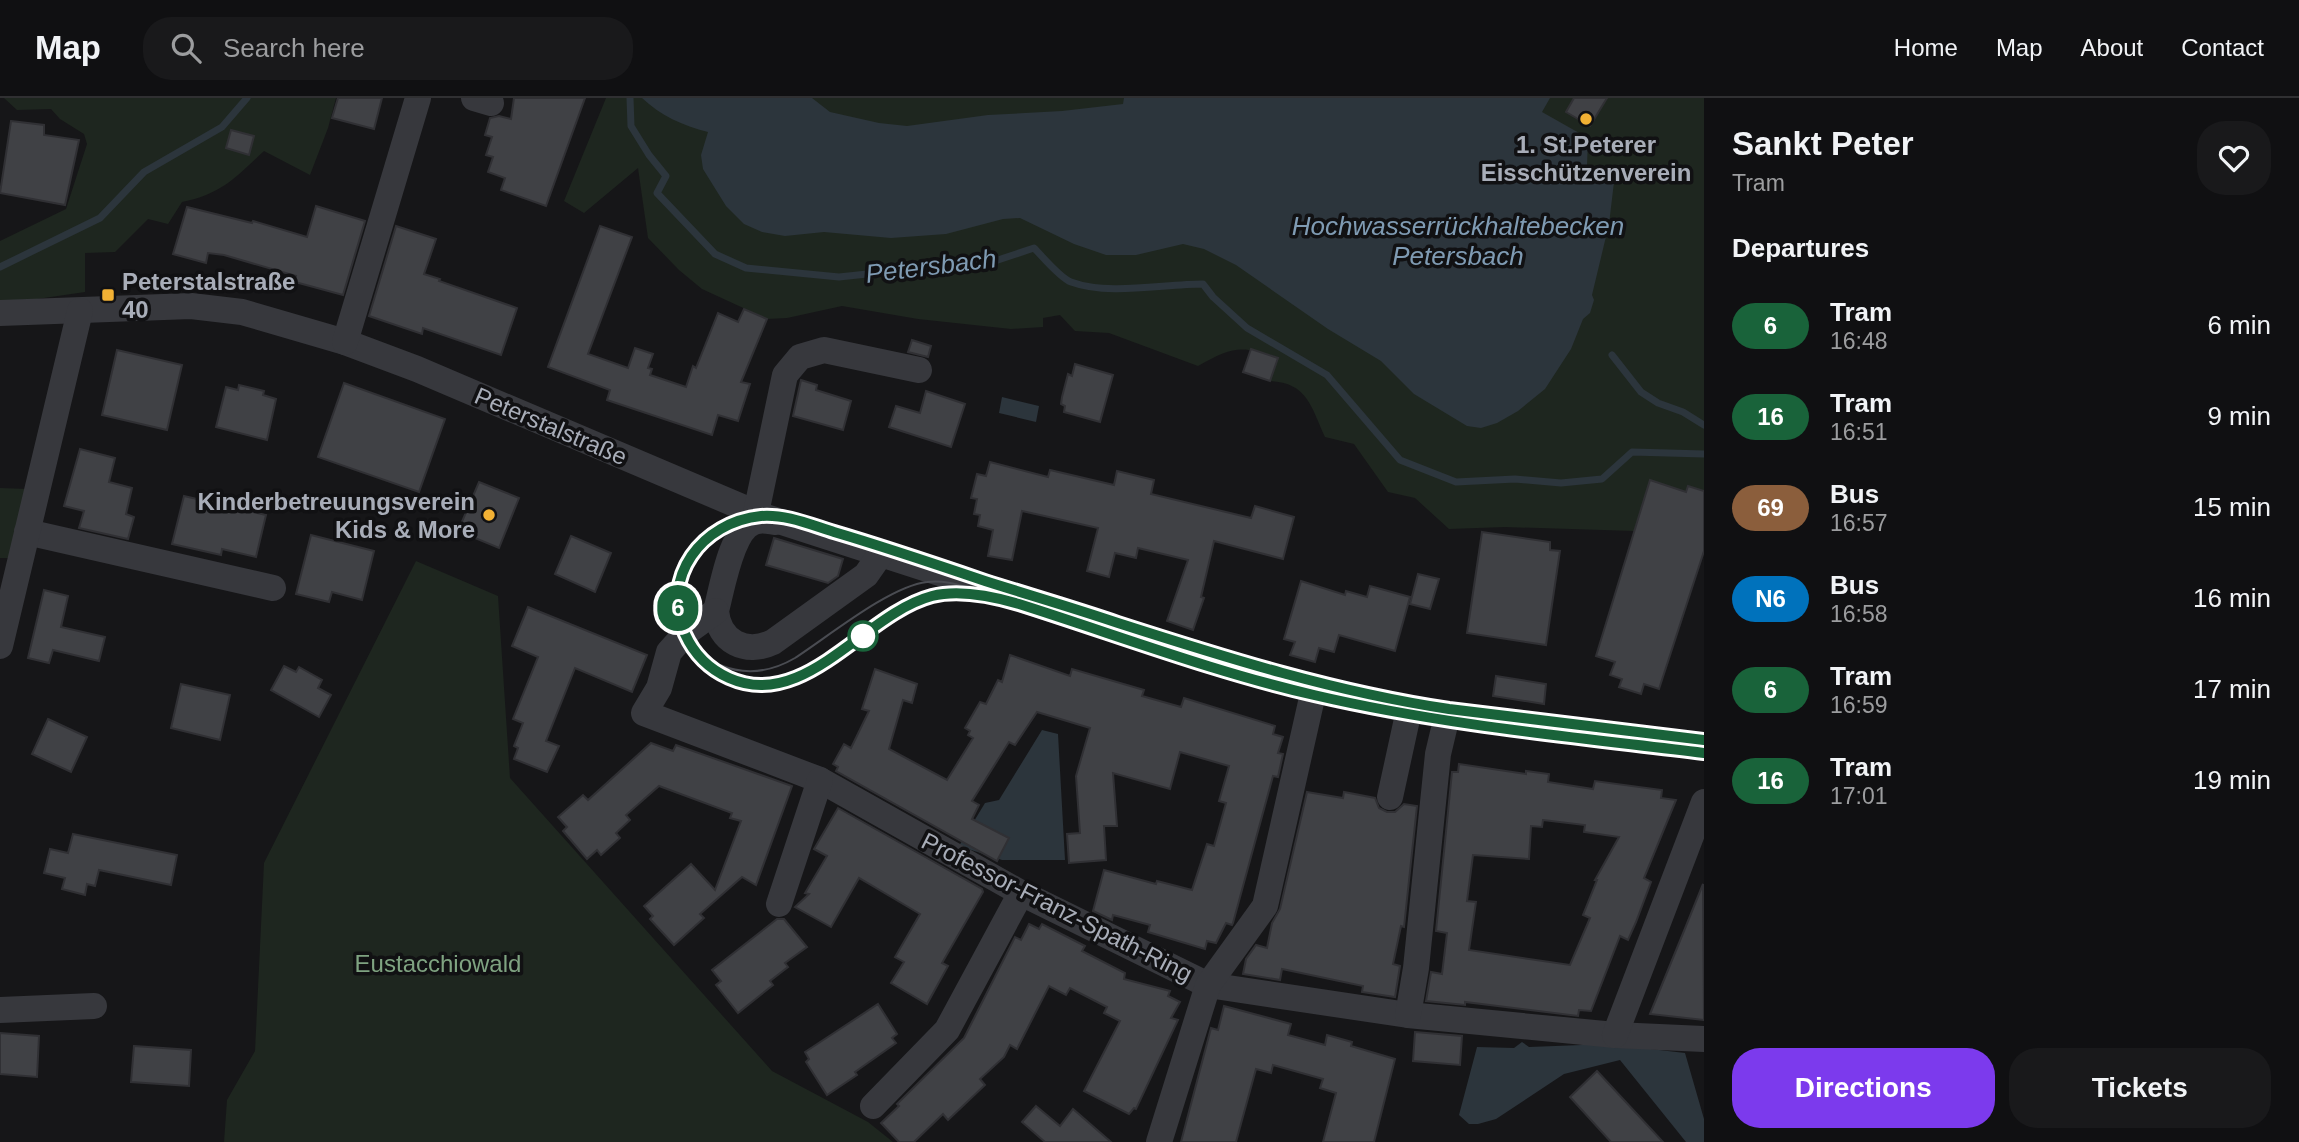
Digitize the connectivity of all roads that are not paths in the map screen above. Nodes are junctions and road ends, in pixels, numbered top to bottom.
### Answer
1 (418, 98) edge
2 (80, 312) junction
3 (0, 313) edge
4 (345, 342) junction
5 (919, 370) dead end
6 (757, 513) junction
7 (788, 524) junction
8 (27, 532) junction
9 (880, 555) junction
10 (273, 588) dead end
11 (716, 611) junction
12 (0, 646) edge
13 (1314, 689) junction
14 (1409, 710) junction
15 (1447, 716) junction
16 (1704, 747) edge
17 (820, 780) junction
18 (1390, 797) dead end
19 (1704, 802) edge
20 (1021, 893) junction
21 (779, 904) dead end
22 (1208, 985) junction
23 (94, 1006) dead end
24 (0, 1010) edge
25 (1408, 1015) junction
26 (1615, 1035) junction
27 (1704, 1039) edge
28 (873, 1106) dead end
29 (1159, 1142) edge

1 - 4 street
2 - 3 street, Peterstalstraße
2 - 4 street, Peterstalstraße
2 - 8 street
4 - 6 street, Peterstalstraße
5 - 6 street
6 - 7 street, Peterstalstraße
7 - 9 street, Peterstalstraße
7 - 11 street
8 - 10 street
8 - 12 street
9 - 11 street
9 - 13 street, Peterstalstraße
11 - 17 street, Professor-Franz-Spath-Ring
13 - 14 street, Peterstalstraße
13 - 22 street
14 - 15 street, Peterstalstraße
14 - 18 street
15 - 16 street, Peterstalstraße
15 - 25 street
17 - 20 street, Professor-Franz-Spath-Ring
17 - 21 street
19 - 26 street
20 - 22 street, Professor-Franz-Spath-Ring
20 - 28 street
22 - 25 street, Professor-Franz-Spath-Ring
22 - 29 street
23 - 24 street
25 - 26 street, Professor-Franz-Spath-Ring
26 - 27 street, Professor-Franz-Spath-Ring

